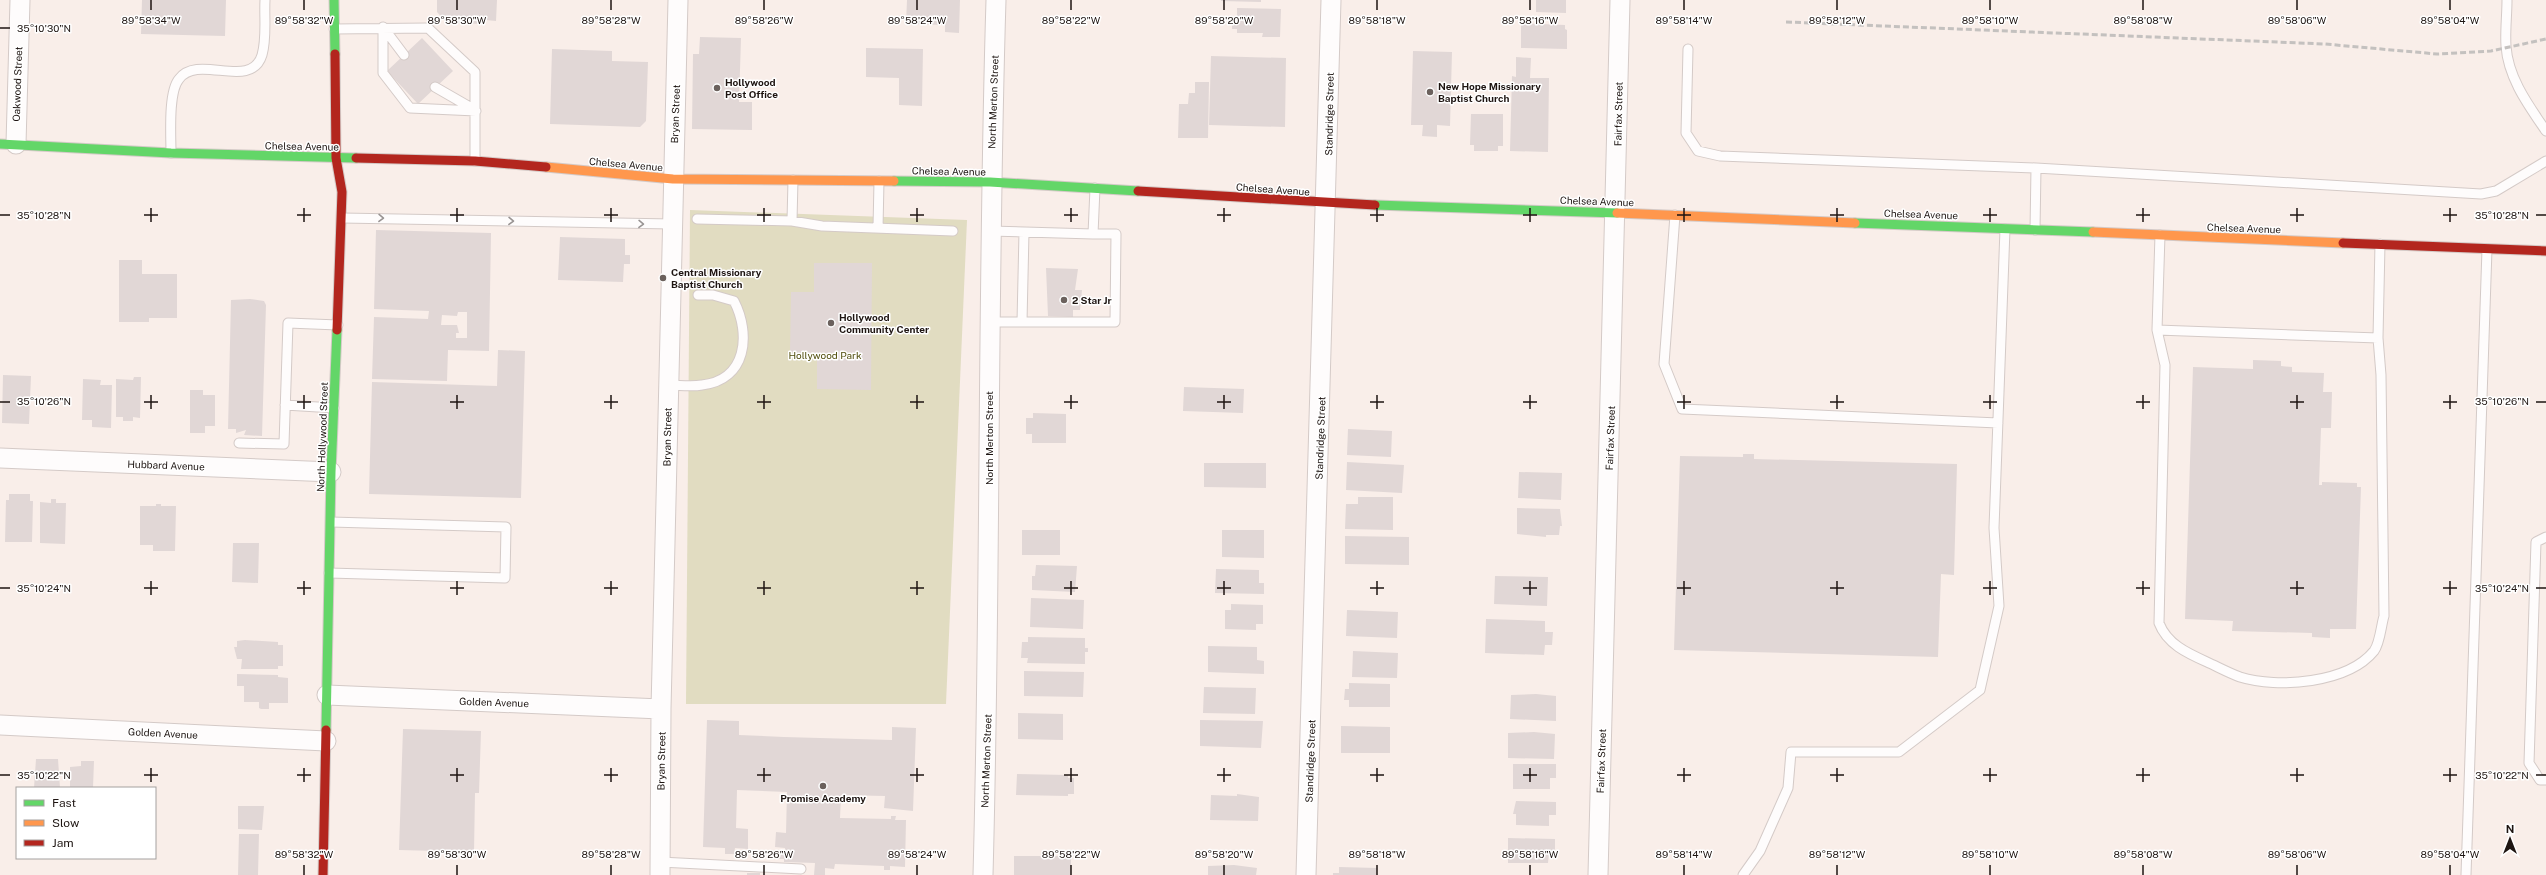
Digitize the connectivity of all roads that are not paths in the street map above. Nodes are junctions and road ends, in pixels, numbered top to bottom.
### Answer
1 (20, 0) edge
2 (265, 0) edge
3 (334, 0) edge
4 (678, 0) edge
5 (996, 0) edge
6 (1331, 0) edge
7 (1620, 0) edge
8 (2507, 0) edge
9 (383, 27) junction
10 (334, 29) junction
11 (1688, 49) dead end
12 (404, 55) dead end
13 (435, 87) dead end
14 (476, 111) junction
15 (2546, 131) edge
16 (8, 144) edge
17 (171, 154) junction
18 (336, 158) junction
19 (475, 161) junction
20 (2546, 161) edge
21 (2036, 168) junction
22 (673, 179) junction
23 (793, 180) junction
24 (879, 181) junction
25 (990, 182) junction
26 (1095, 188) junction
27 (1327, 203) junction
28 (1616, 213) junction
29 (1675, 215) junction
30 (342, 218) junction
31 (697, 219) dead end
32 (792, 221) junction
33 (672, 224) junction
34 (878, 228) junction
35 (2005, 229) junction
36 (2035, 230) junction
37 (953, 231) dead end
38 (990, 231) junction
39 (1024, 232) junction
40 (1093, 234) junction
41 (2160, 235) junction
42 (2380, 244) junction
43 (2487, 249) junction
44 (2546, 251) edge
45 (698, 295) dead end
46 (990, 322) junction
47 (1022, 322) junction
48 (338, 325) junction
49 (2157, 330) junction
50 (2378, 338) junction
51 (668, 385) junction
52 (285, 405) junction
53 (334, 408) junction
54 (1998, 423) junction
55 (239, 443) dead end
56 (0, 458) edge
57 (331, 472) junction
58 (331, 522) junction
59 (2546, 538) edge
60 (330, 573) junction
61 (327, 695) junction
62 (661, 709) junction
63 (0, 725) edge
64 (326, 741) junction
65 (2546, 780) edge
66 (660, 869) edge
67 (801, 870) dead end
68 (323, 875) edge
69 (983, 875) edge
70 (1306, 875) edge
71 (1598, 875) edge
72 (1743, 875) edge
73 (2466, 875) edge

1 - 16 street, Oakwood Street
2 - 17 lane
3 - 10 main road, North Hollywood Street
4 - 22 street, Bryan Street
5 - 25 street, North Merton Street
6 - 27 street, Standridge Street
7 - 28 street, Fairfax Street
8 - 15 lane
9 - 10 lane
9 - 12 lane
9 - 14 lane
9 - 14 lane
10 - 18 main road, North Hollywood Street
11 - 21 lane
13 - 14 lane
14 - 19 lane
16 - 17 main road, Chelsea Avenue
17 - 18 main road, Chelsea Avenue
18 - 19 main road, Chelsea Avenue
18 - 30 main road, North Hollywood Street
19 - 22 main road, Chelsea Avenue
20 - 21 lane
21 - 36 lane
22 - 23 main road, Chelsea Avenue
22 - 33 street, Bryan Street
23 - 24 main road, Chelsea Avenue
23 - 32 lane
24 - 25 main road, Chelsea Avenue
24 - 34 lane
25 - 26 main road, Chelsea Avenue
25 - 38 street, North Merton Street
26 - 27 main road, Chelsea Avenue
26 - 40 lane
27 - 28 main road, Chelsea Avenue
27 - 70 street, Standridge Street
28 - 29 main road, Chelsea Avenue
28 - 71 street, Fairfax Street
29 - 35 main road, Chelsea Avenue
29 - 54 lane
30 -> 33 lane
30 - 48 main road, North Hollywood Street
31 - 32 lane
32 - 34 lane
33 - 51 street, Bryan Street
34 - 37 lane
35 - 36 main road, Chelsea Avenue
35 - 54 lane
36 - 41 main road, Chelsea Avenue
38 - 39 lane
38 - 46 street, North Merton Street
39 - 40 lane
39 - 47 lane
40 - 47 lane
41 - 42 main road, Chelsea Avenue
41 - 49 lane
42 - 43 main road, Chelsea Avenue
42 - 50 lane
43 - 44 main road, Chelsea Avenue
43 - 73 lane
45 - 51 lane
46 - 47 lane
46 - 69 street, North Merton Street
48 - 52 lane
48 - 53 main road, North Hollywood Street
49 - 50 lane
49 - 50 lane
51 - 62 street, Bryan Street
52 - 53 lane
52 - 55 lane
53 - 57 main road, North Hollywood Street
54 - 72 lane
56 - 57 street, Hubbard Avenue
57 - 58 main road, North Hollywood Street
58 - 60 main road, North Hollywood Street
58 - 60 lane
59 - 65 lane
60 - 61 main road, North Hollywood Street
61 - 62 street, Golden Avenue
61 - 64 main road, North Hollywood Street
62 - 66 street, Bryan Street
63 - 64 street, Golden Avenue
64 - 68 main road, North Hollywood Street
66 - 67 lane

